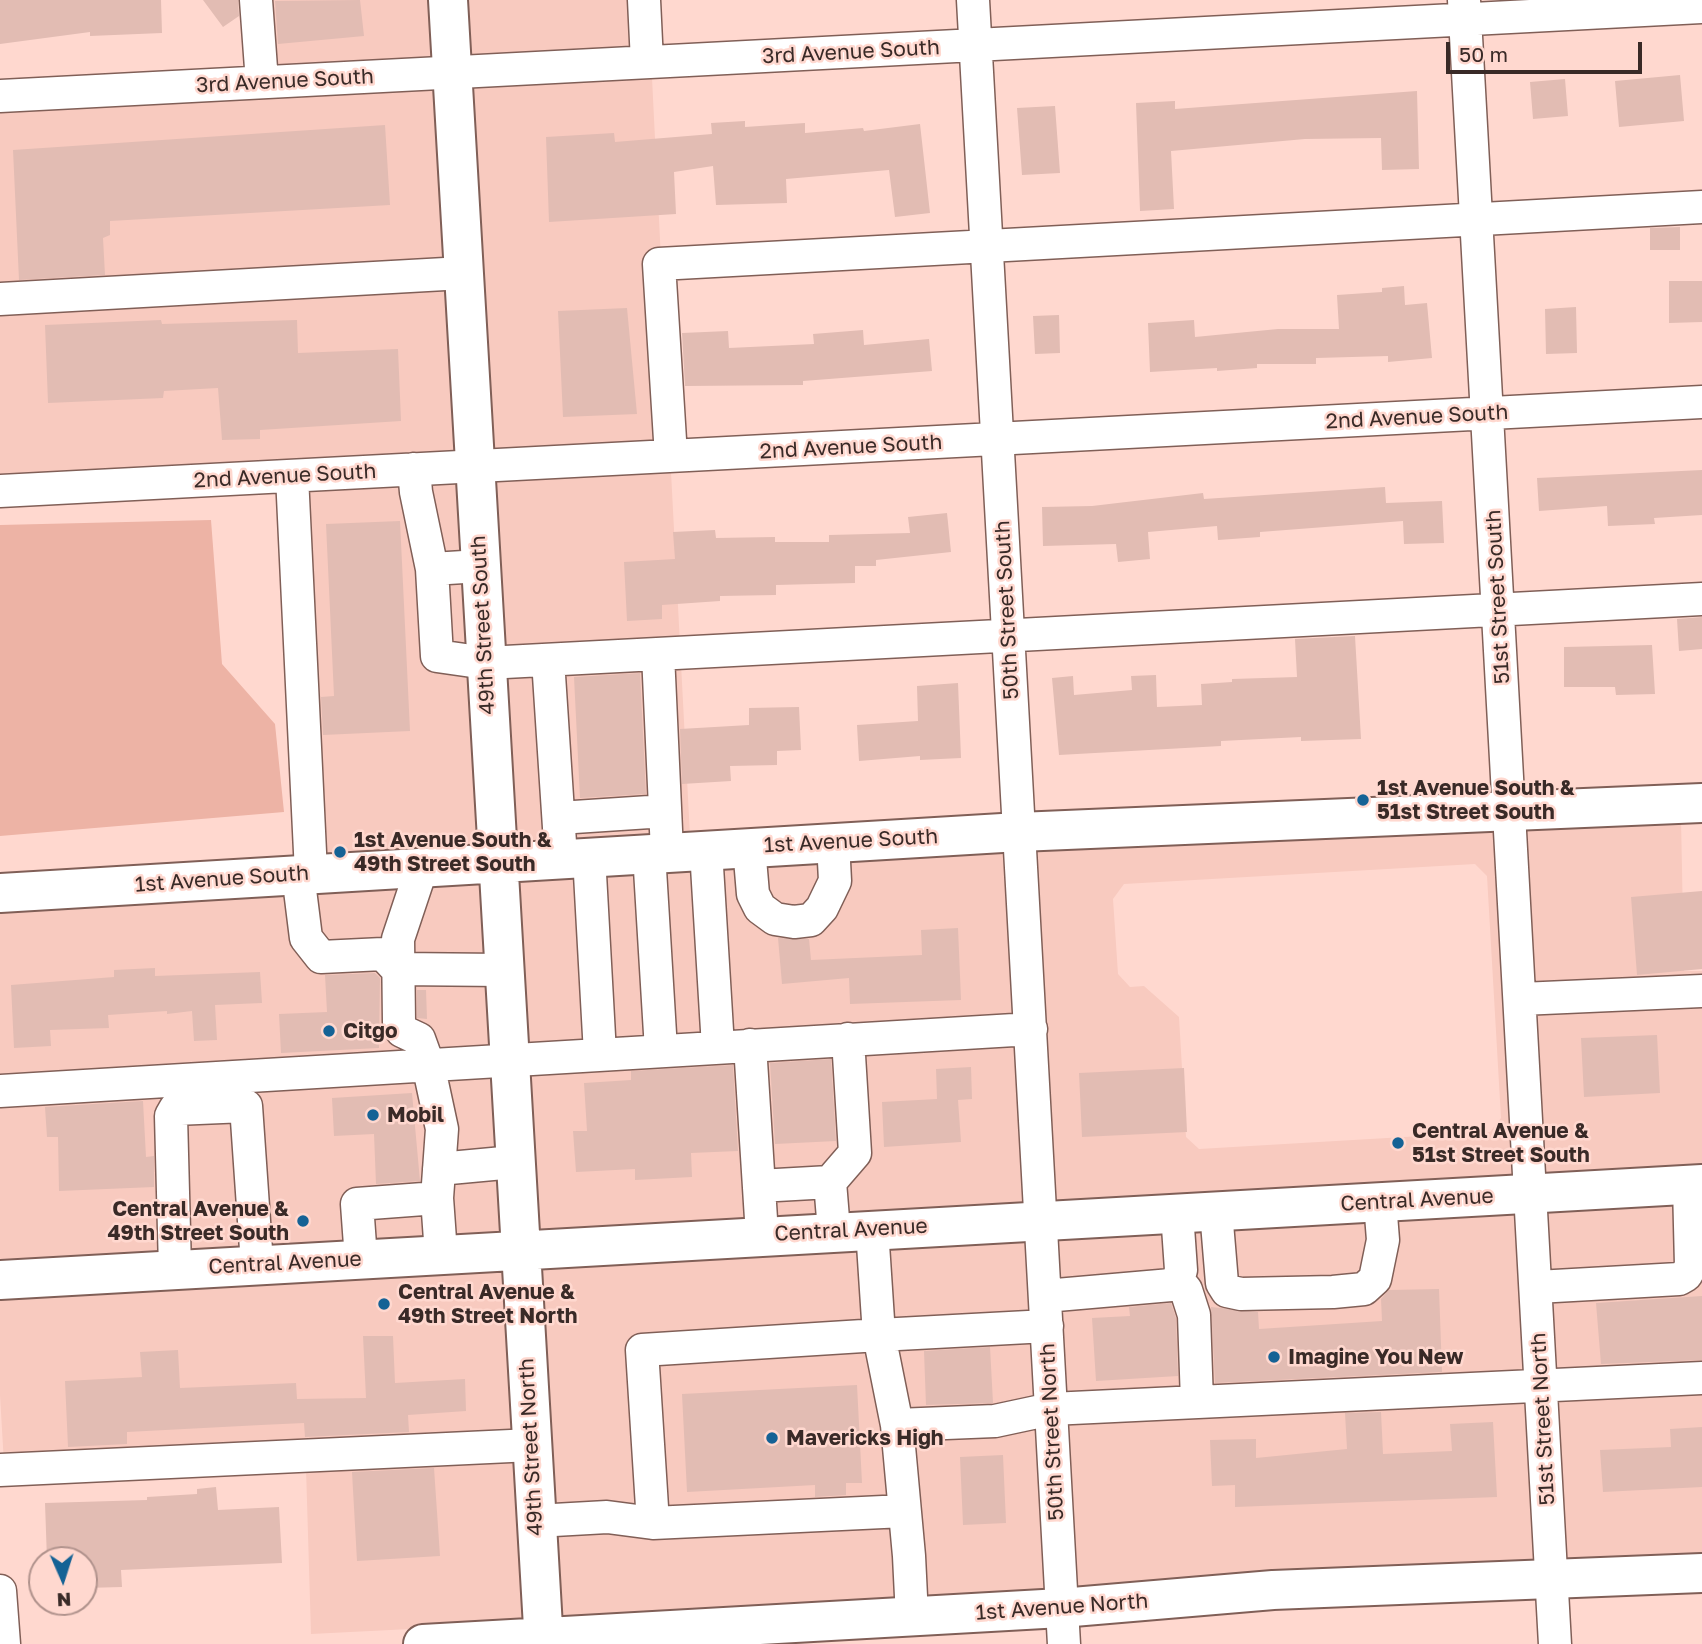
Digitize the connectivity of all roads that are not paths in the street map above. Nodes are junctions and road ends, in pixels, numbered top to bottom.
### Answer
1 (256, 0) edge
2 (448, 0) edge
3 (643, 0) edge
4 (972, 0) edge
5 (1702, 7) edge
6 (1464, 10) edge
7 (975, 46) junction
8 (647, 62) junction
9 (452, 72) junction
10 (262, 82) junction
11 (0, 96) edge
12 (1702, 207) edge
13 (1476, 219) junction
14 (986, 244) junction
15 (463, 273) junction
16 (0, 299) edge
17 (1702, 402) edge
18 (1488, 414) junction
19 (997, 439) junction
20 (671, 456) junction
21 (474, 466) junction
22 (414, 469) junction
23 (292, 476) junction
24 (0, 491) edge
25 (480, 566) junction
26 (432, 569) junction
27 (1702, 599) edge
28 (1499, 610) junction
29 (1008, 636) junction
30 (658, 654) junction
31 (548, 660) junction
32 (486, 663) junction
33 (1702, 803) edge
34 (665, 811) junction
35 (1511, 813) junction
36 (559, 818) junction
37 (1019, 832) junction
38 (833, 842) junction
39 (749, 847) junction
40 (706, 850) junction
41 (658, 853) junction
42 (575, 857) junction
43 (497, 862) junction
44 (422, 867) junction
45 (305, 874) junction
46 (0, 893) edge
47 (397, 969) junction
48 (503, 970) junction
49 (1702, 991) edge
50 (1521, 999) junction
51 (1031, 1029) junction
52 (848, 1040) junction
53 (750, 1045) junction
54 (718, 1047) junction
55 (661, 1050) junction
56 (600, 1054) junction
57 (509, 1059) junction
58 (428, 1064) junction
59 (0, 1091) edge
60 (514, 1162) junction
61 (830, 1182) junction
62 (438, 1183) junction
63 (1695, 1184) edge
64 (759, 1186) junction
65 (1533, 1193) junction
66 (1380, 1202) junction
67 (1216, 1211) junction
68 (1177, 1213) junction
69 (1041, 1220) junction
70 (872, 1229) junction
71 (834, 1231) junction
72 (762, 1235) junction
73 (519, 1249) junction
74 (441, 1254) junction
75 (361, 1259) junction
76 (257, 1264) junction
77 (175, 1269) junction
78 (0, 1280) edge
79 (1178, 1280) junction
80 (1537, 1287) junction
81 (1046, 1311) junction
82 (879, 1335) junction
83 (1702, 1378) edge
84 (1542, 1387) junction
85 (1197, 1402) junction
86 (1051, 1409) junction
87 (897, 1425) junction
88 (532, 1445) junction
89 (0, 1470) edge
90 (904, 1511) junction
91 (536, 1521) junction
92 (653, 1523) junction
93 (1702, 1573) edge
94 (1551, 1579) junction
95 (0, 1591) edge
96 (912, 1617) junction
97 (1062, 1626) edge
98 (543, 1641) edge
99 (4, 1644) edge
100 (423, 1644) edge
101 (1555, 1644) edge

1 - 10 street
2 - 9 main road, 49th Street South
3 - 8 street
4 - 7 street, 50th Street South
5 - 6 street, 3rd Avenue South
6 - 7 street, 3rd Avenue South
6 - 13 street, 51st Street South
7 - 8 street, 3rd Avenue South
7 - 14 street, 50th Street South
8 - 9 street, 3rd Avenue South
9 - 10 street, 3rd Avenue South
9 - 15 main road, 49th Street South
10 - 11 street, 3rd Avenue South
12 - 13 street
13 - 14 street
13 - 18 street, 51st Street South
14 - 19 street, 50th Street South
14 - 20 street
15 - 16 street
15 - 21 main road, 49th Street South
17 - 18 street, 2nd Avenue South
18 - 19 street, 2nd Avenue South
18 - 28 street, 51st Street South
19 - 20 street, 2nd Avenue South
19 - 29 street, 50th Street South
20 - 21 street, 2nd Avenue South
21 - 22 street, 2nd Avenue South
21 - 25 main road, 49th Street South
22 - 23 street, 2nd Avenue South
22 - 26 street
23 - 24 street, 2nd Avenue South
23 - 45 street
25 - 26 street
25 - 32 main road, 49th Street South
26 - 32 street
27 - 28 street
28 - 29 street
28 - 35 street, 51st Street South
29 - 30 street
29 - 37 street, 50th Street South
30 - 31 street
30 - 34 street
31 - 32 street
31 - 36 street
32 - 43 main road, 49th Street South
33 - 35 main road, 1st Avenue South
34 - 36 street
34 - 41 street
35 - 37 main road, 1st Avenue South
35 - 50 street, 51st Street South
36 - 42 street
37 - 38 main road, 1st Avenue South
37 - 51 street, 50th Street South
38 - 39 main road, 1st Avenue South
38 - 39 street
39 - 40 main road, 1st Avenue South
40 - 41 main road, 1st Avenue South
40 - 54 street
41 - 42 main road, 1st Avenue South
41 - 55 street
42 - 43 main road, 1st Avenue South
42 - 56 street
43 - 44 main road, 1st Avenue South
43 - 48 main road, 49th Street South
44 - 45 main road, 1st Avenue South
44 - 47 street
45 - 46 main road, 1st Avenue South
45 - 47 street
47 - 48 street
47 - 58 street
48 - 57 main road, 49th Street South
49 - 50 street
50 - 65 street, 51st Street South
51 - 52 street
51 - 69 street, 50th Street South
52 - 53 street
52 - 61 street
53 - 54 street
53 - 64 street
54 - 55 street
55 - 56 street
56 - 57 street
57 - 58 street
57 - 60 main road, 49th Street South
58 - 59 street
58 - 62 street
60 - 62 street
60 - 73 main road, 49th Street South
61 - 64 street
61 - 71 street
62 - 74 street
62 - 75 street
63 - 65 main road, Central Avenue
63 - 80 street
64 - 72 street
65 - 66 main road, Central Avenue
65 - 80 street, 51st Street North
66 - 67 main road, Central Avenue
66 - 67 street
67 - 68 main road, Central Avenue
68 - 69 main road, Central Avenue
68 - 79 street
69 - 70 main road, Central Avenue
69 - 81 street, 50th Street North
70 - 71 main road, Central Avenue
70 - 82 street
71 - 72 main road, Central Avenue
72 - 73 main road, Central Avenue
73 - 74 main road, Central Avenue
73 - 88 main road, 49th Street North
74 - 75 main road, Central Avenue
75 - 76 main road, Central Avenue
76 - 77 main road, Central Avenue
76 - 77 street
77 - 78 main road, Central Avenue
79 - 81 street
79 - 85 street
80 - 84 street, 51st Street North
81 - 82 street
81 - 86 street, 50th Street North
82 - 87 street
82 - 92 street
83 - 84 street
84 - 85 street
84 - 94 street, 51st Street North
85 - 86 street
86 - 87 street
86 - 97 street, 50th Street North
87 - 90 street
88 - 89 street
88 - 91 main road, 49th Street North
90 - 92 street
90 - 96 street
91 - 92 street
91 - 98 main road, 49th Street North
93 - 94 main road, 1st Avenue North
94 - 97 main road, 1st Avenue North
94 - 101 street, 51st Street North
95 - 99 street
96 - 97 main road, 1st Avenue North
96 - 98 main road, 1st Avenue North
98 - 100 main road, 1st Avenue North

